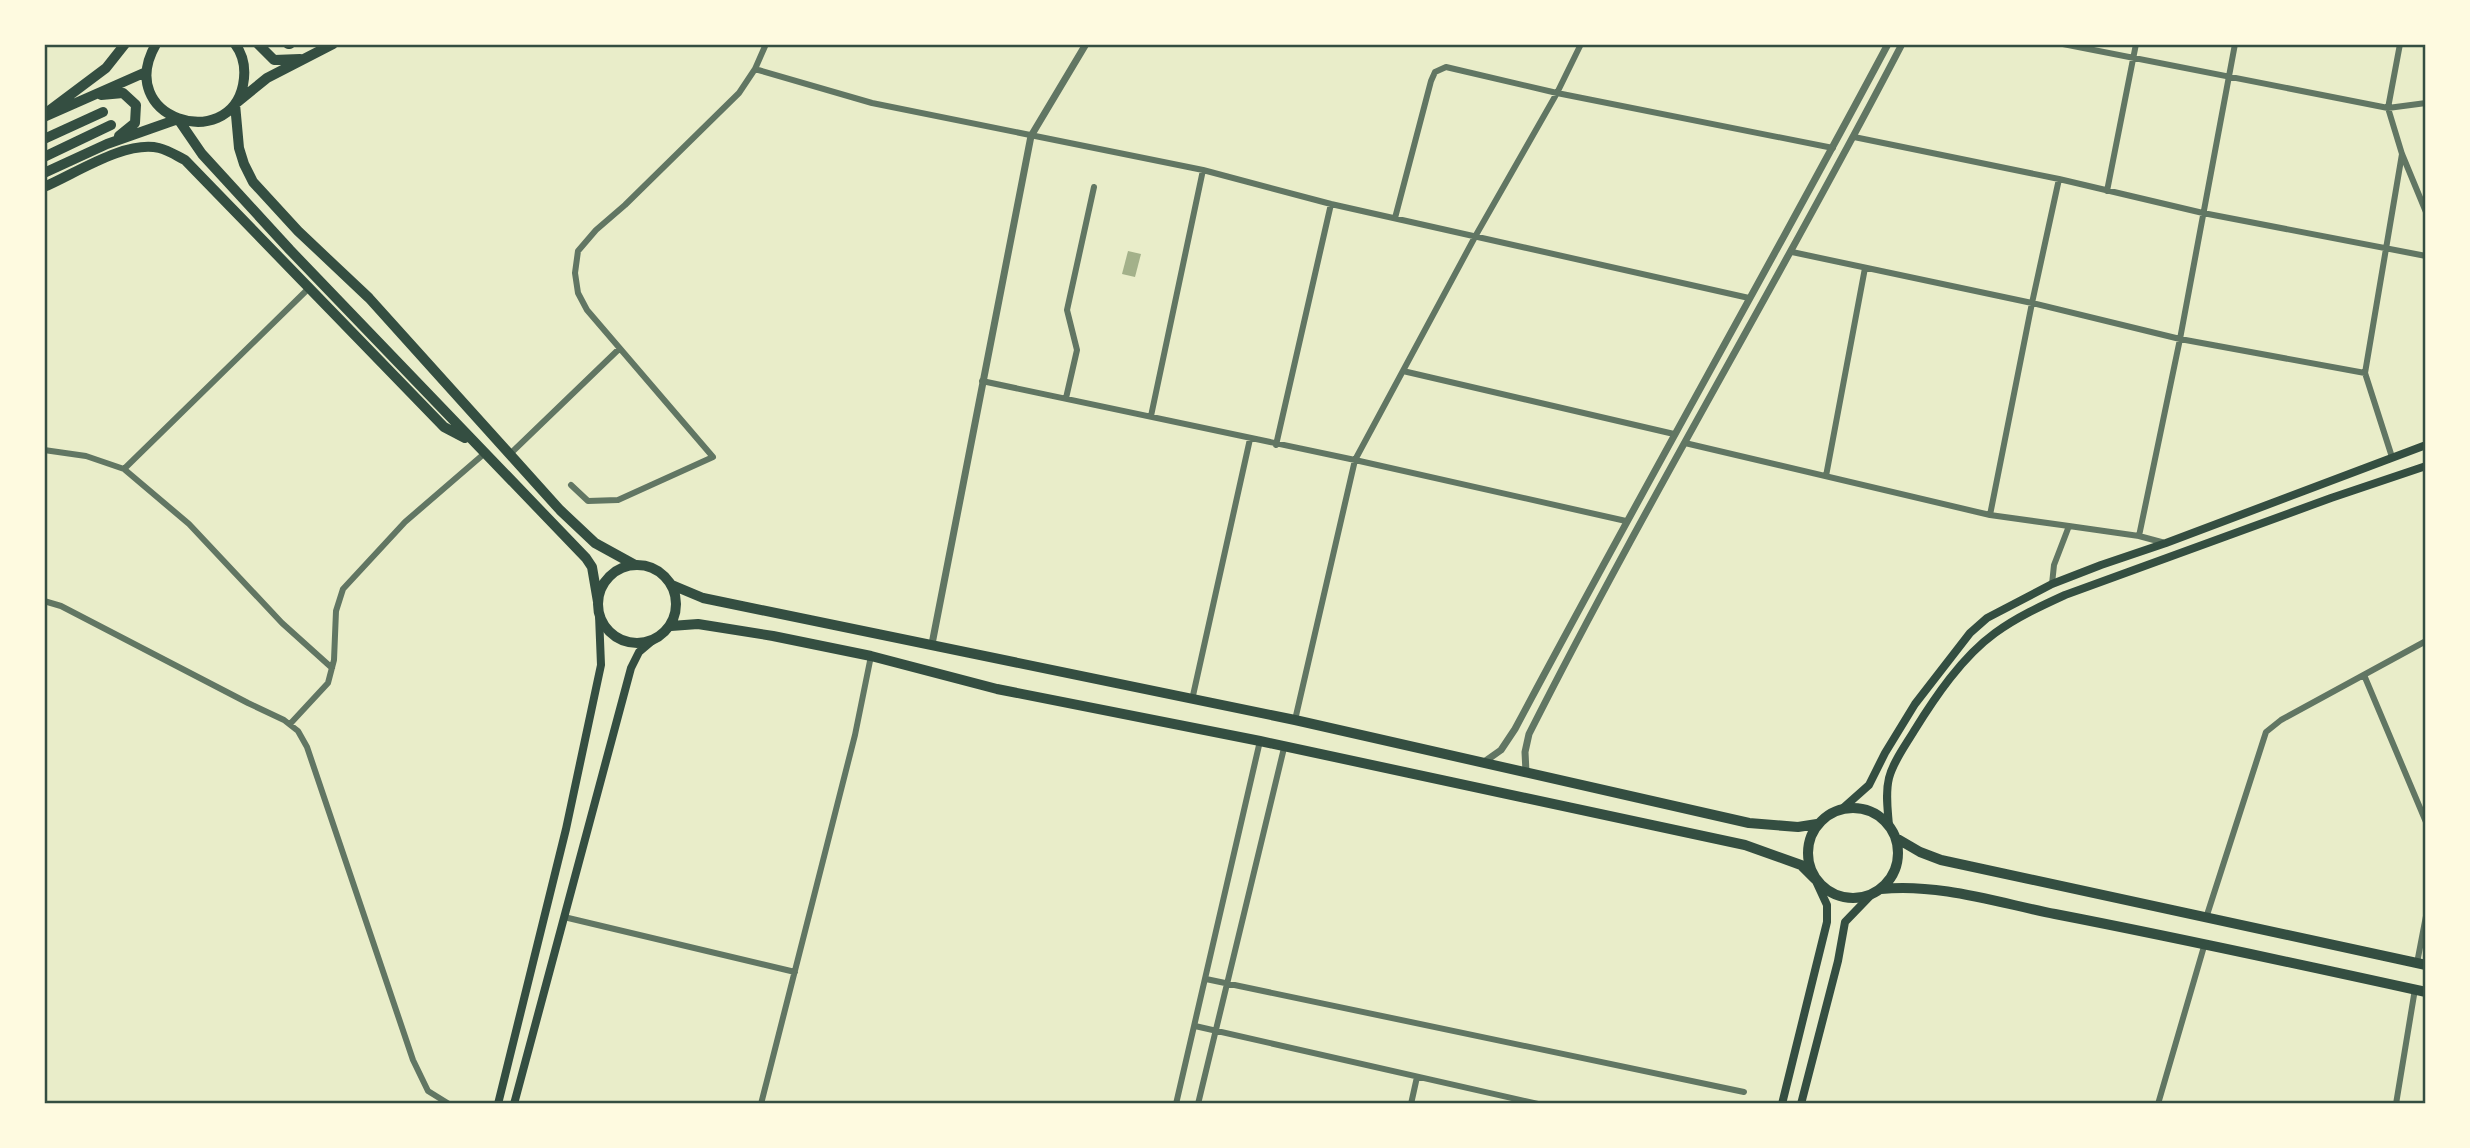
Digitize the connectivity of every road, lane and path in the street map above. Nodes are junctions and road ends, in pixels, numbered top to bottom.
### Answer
1 (125, 44) edge
2 (156, 44) edge
3 (235, 44) edge
4 (258, 44) edge
5 (333, 44) edge
6 (766, 44) edge
7 (1086, 44) edge
8 (1581, 44) edge
9 (1888, 44) edge
10 (1902, 44) edge
11 (2063, 44) edge
12 (2136, 44) edge
13 (2235, 44) edge
14 (2400, 44) edge
15 (2133, 57) junction
16 (303, 59) junction
17 (755, 69) junction
18 (146, 72) junction
19 (2228, 76) junction
20 (1557, 93) junction
21 (87, 97) junction
22 (235, 103) junction
23 (2426, 103) edge
24 (2388, 108) junction
25 (103, 112) dead end
26 (44, 115) edge
27 (178, 119) junction
28 (111, 125) dead end
29 (1031, 136) junction
30 (1854, 136) junction
31 (44, 139) edge
32 (107, 144) junction
33 (1833, 148) junction
34 (2402, 154) junction
35 (44, 157) edge
36 (1203, 170) junction
37 (44, 173) edge
38 (2059, 179) junction
39 (44, 187) edge
40 (1094, 187) dead end
41 (2107, 191) junction
42 (1331, 204) junction
43 (2426, 212) edge
44 (2203, 213) junction
45 (1395, 218) junction
46 (1476, 235) junction
47 (2385, 250) junction
48 (1792, 253) junction
49 (2426, 256) edge
50 (1865, 268) junction
51 (308, 289) junction
52 (1749, 298) junction
53 (2032, 303) junction
54 (2180, 340) junction
55 (619, 349) junction
56 (1403, 371) junction
57 (2365, 373) junction
58 (982, 381) junction
59 (1066, 398) junction
60 (1151, 416) junction
61 (1674, 434) junction
62 (1250, 439) junction
63 (474, 443) junction
64 (1685, 443) junction
65 (2426, 444) edge
66 (1276, 445) junction
67 (44, 450) edge
68 (485, 453) junction
69 (509, 454) junction
70 (2392, 457) junction
71 (1355, 460) junction
72 (2426, 466) edge
73 (124, 469) junction
74 (1826, 476) junction
75 (571, 485) dead end
76 (1990, 514) junction
77 (1626, 521) junction
78 (2069, 526) junction
79 (2139, 536) junction
80 (2166, 543) junction
81 (635, 565) junction
82 (2052, 584) junction
83 (672, 585) junction
84 (44, 601) edge
85 (598, 601) junction
86 (599, 615) junction
87 (671, 626) junction
88 (652, 641) junction
89 (2426, 641) edge
90 (932, 644) junction
91 (871, 656) junction
92 (332, 668) junction
93 (2364, 675) junction
94 (1192, 699) junction
95 (1295, 720) junction
96 (290, 724) junction
97 (1260, 741) junction
98 (1284, 748) junction
99 (1484, 762) junction
100 (1526, 772) junction
101 (1842, 809) junction
102 (2426, 822) edge
103 (1817, 824) junction
104 (1889, 826) junction
105 (1896, 838) junction
106 (1815, 878) junction
107 (1877, 891) junction
108 (2426, 916) edge
109 (564, 917) junction
110 (2206, 918) junction
111 (2205, 943) junction
112 (2422, 964) edge
113 (795, 972) junction
114 (1206, 979) junction
115 (1228, 984) junction
116 (2415, 989) junction
117 (2426, 992) edge
118 (1195, 1026) junction
119 (1217, 1031) junction
120 (1417, 1077) junction
121 (1744, 1092) dead end
122 (449, 1104) edge
123 (498, 1104) edge
124 (514, 1104) edge
125 (761, 1104) edge
126 (1176, 1104) edge
127 (1198, 1104) edge
128 (1411, 1104) edge
129 (1538, 1104) edge
130 (1782, 1104) edge
131 (1801, 1104) edge
132 (2158, 1104) edge
133 (2396, 1104) edge

1 - 26 highway
2 - 18 highway
3 - 22 highway
4 - 16 highway
5 - 16 highway
6 - 17 street
7 - 29 street
8 - 20 street
9 - 33 street
10 - 30 street
11 - 15 street
12 - 15 street
13 - 19 street
14 - 24 street
15 - 19 street
15 - 41 street
16 - 22 highway
17 - 29 street
17 - 55 street
18 - 21 highway
18 - 27 highway
19 - 24 street
19 - 44 street
20 - 33 street
20 - 45 street
20 - 46 street
21 - 26 highway
21 - 32 highway
22 - 27 highway
22 - 69 highway
23 - 24 street
24 - 34 street
25 - 31 highway
27 - 32 highway
27 - 63 highway
28 - 35 highway
29 - 36 street
29 - 58 street
30 - 38 street
30 - 48 street
32 - 37 highway
33 - 52 street
34 - 43 street
34 - 47 street
36 - 42 street
36 - 60 street
38 - 41 street
38 - 53 street
39 - 51 highway
40 - 59 street
41 - 44 street
42 - 45 street
42 - 66 street
44 - 47 street
44 - 54 street
45 - 46 street
46 - 52 street
46 - 56 street
47 - 49 street
47 - 57 street
48 - 50 street
48 - 64 street
50 - 53 street
50 - 74 street
51 - 63 highway
51 - 73 street
52 - 61 street
53 - 54 street
53 - 76 street
54 - 57 street
54 - 79 street
55 - 69 street
55 - 75 street
56 - 61 street
56 - 71 street
57 - 70 street
58 - 59 street
58 - 90 street
59 - 60 street
60 - 62 street
61 - 77 street
62 - 66 street
62 - 94 street
63 - 68 highway
64 - 74 street
64 - 100 street
65 - 70 main road
66 - 71 street
67 - 73 street
68 - 85 highway
68 - 92 street
69 - 81 highway
70 - 80 main road
71 - 77 street
71 - 95 street
72 - 104 main road
73 - 92 street
74 - 76 street
76 - 78 street
77 - 99 street
78 - 79 street
78 - 82 street
79 - 80 street
80 - 82 main road
81 - 83 highway
81 - 85 highway
82 - 101 main road
83 - 87 highway
83 - 90 highway
84 - 96 street
85 - 86 highway
86 - 88 highway
86 - 123 main road
87 - 88 highway
87 - 91 highway
88 - 109 main road
89 - 93 street
90 - 94 highway
91 - 97 highway
91 - 113 street
92 - 96 street
93 - 102 street
93 - 110 street
94 - 95 highway
95 - 99 highway
96 - 122 street
97 - 98 highway
97 - 114 street
98 - 106 highway
98 - 115 street
99 - 100 highway
100 - 103 highway
101 - 103 highway
101 - 104 highway
103 - 106 highway
104 - 105 highway
105 - 107 highway
105 - 110 highway
106 - 107 highway
106 - 130 main road
107 - 111 highway
107 - 131 main road
108 - 112 street
109 - 113 street
109 - 124 main road
110 - 112 highway
111 - 116 highway
111 - 132 street
113 - 125 street
114 - 115 street
114 - 118 street
115 - 119 street
115 - 121 street
116 - 117 highway
116 - 133 street
118 - 119 street
118 - 126 street
119 - 120 street
119 - 127 street
120 - 128 street
120 - 129 street

